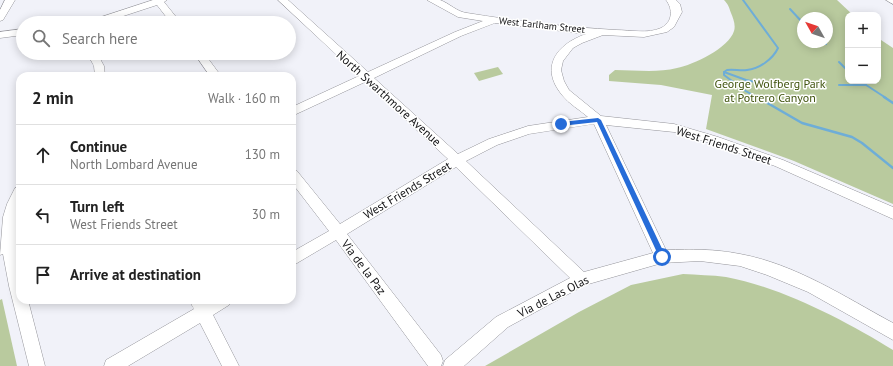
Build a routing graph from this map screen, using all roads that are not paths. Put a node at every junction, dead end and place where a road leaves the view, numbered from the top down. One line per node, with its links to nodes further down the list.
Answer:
1 (10, 0): 9 (street)
2 (160, 0): 7 (street); 8 (street)
3 (284, 0): 21 (street, North Swarthmore Avenue)
4 (432, 0): 6 (street)
5 (671, 0): 12 (street)
6 (461, 15): 10 (street); 14 (street)
7 (113, 16)
8 (171, 16)
9 (0, 18)
10 (494, 20): 11 (street, West Earlham Street); 14 (street, West Earlham Street)
11 (544, 25): 12 (street, West Earlham Street); 16 (street)
12 (604, 32): 16 (street)
13 (16, 33): 15 (street)
14 (458, 34): 21 (street, West Earlham Street)
15 (0, 35)
16 (566, 45): 23 (street)
17 (96, 60): 19 (street)
18 (204, 60): 20 (street)
19 (100, 72)
20 (213, 72)
21 (367, 78): 22 (street, West Earlham Street); 24 (street, North Swarthmore Avenue)
22 (296, 110)
23 (598, 120): 24 (street, West Friends Street); 27 (street, West Friends Street); 31 (street)
24 (457, 160): 28 (street, West Friends Street); 33 (street, North Swarthmore Avenue)
25 (296, 179): 28 (street, Via de la Paz)
26 (16, 196): 30 (street)
27 (893, 213)
28 (338, 232): 32 (street, West Friends Street); 38 (street, Via de la Paz)
29 (16, 242): 30 (street)
30 (3, 248): 34 (street)
31 (662, 257): 33 (street, Via de Las Olas); 37 (street, Via de Las Olas)
32 (296, 258)
33 (582, 279): 42 (street, Via de Las Olas)
34 (16, 288)
35 (21, 304): 39 (street)
36 (200, 306): 40 (street); 41 (street)
37 (893, 332)
38 (435, 361)
39 (38, 366)
40 (112, 366)
41 (231, 366)
42 (451, 366)

